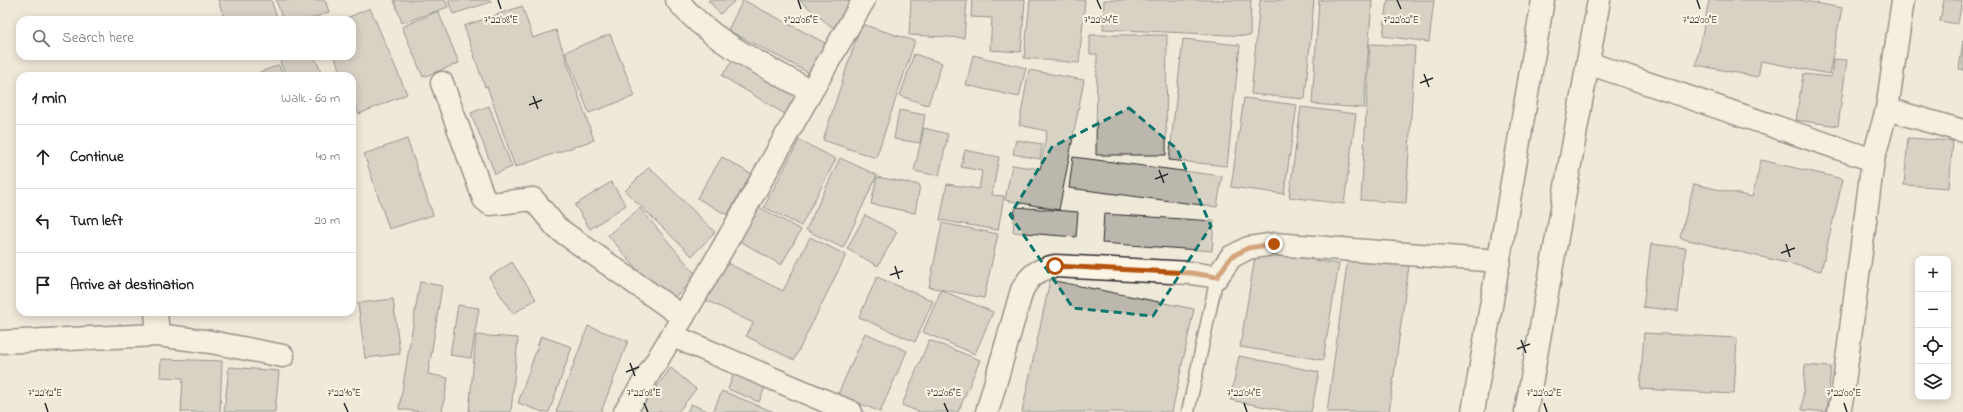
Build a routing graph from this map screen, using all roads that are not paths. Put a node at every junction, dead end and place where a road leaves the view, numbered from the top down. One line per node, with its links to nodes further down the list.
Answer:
1 (677, 0): 8 (street)
2 (864, 0): 8 (street)
3 (1543, 0): 12 (street)
4 (1600, 0): 6 (street)
5 (1903, 0): 9 (street)
6 (1588, 64): 11 (street); 24 (street)
7 (442, 83): 15 (street)
8 (810, 91): 15 (street)
9 (1887, 109): 10 (street); 11 (street)
10 (1963, 131)
11 (1873, 160): 25 (street)
12 (1499, 261): 13 (street); 23 (street)
13 (1217, 277): 21 (street); 22 (lane)
14 (156, 316): 16 (street)
15 (678, 326): 19 (street); 20 (street)
16 (158, 335): 17 (street); 18 (street)
17 (0, 342)
18 (283, 356)
19 (625, 412)
20 (851, 412)
21 (987, 412)
22 (1188, 412)
23 (1473, 412)
24 (1526, 412)
25 (1839, 412)

